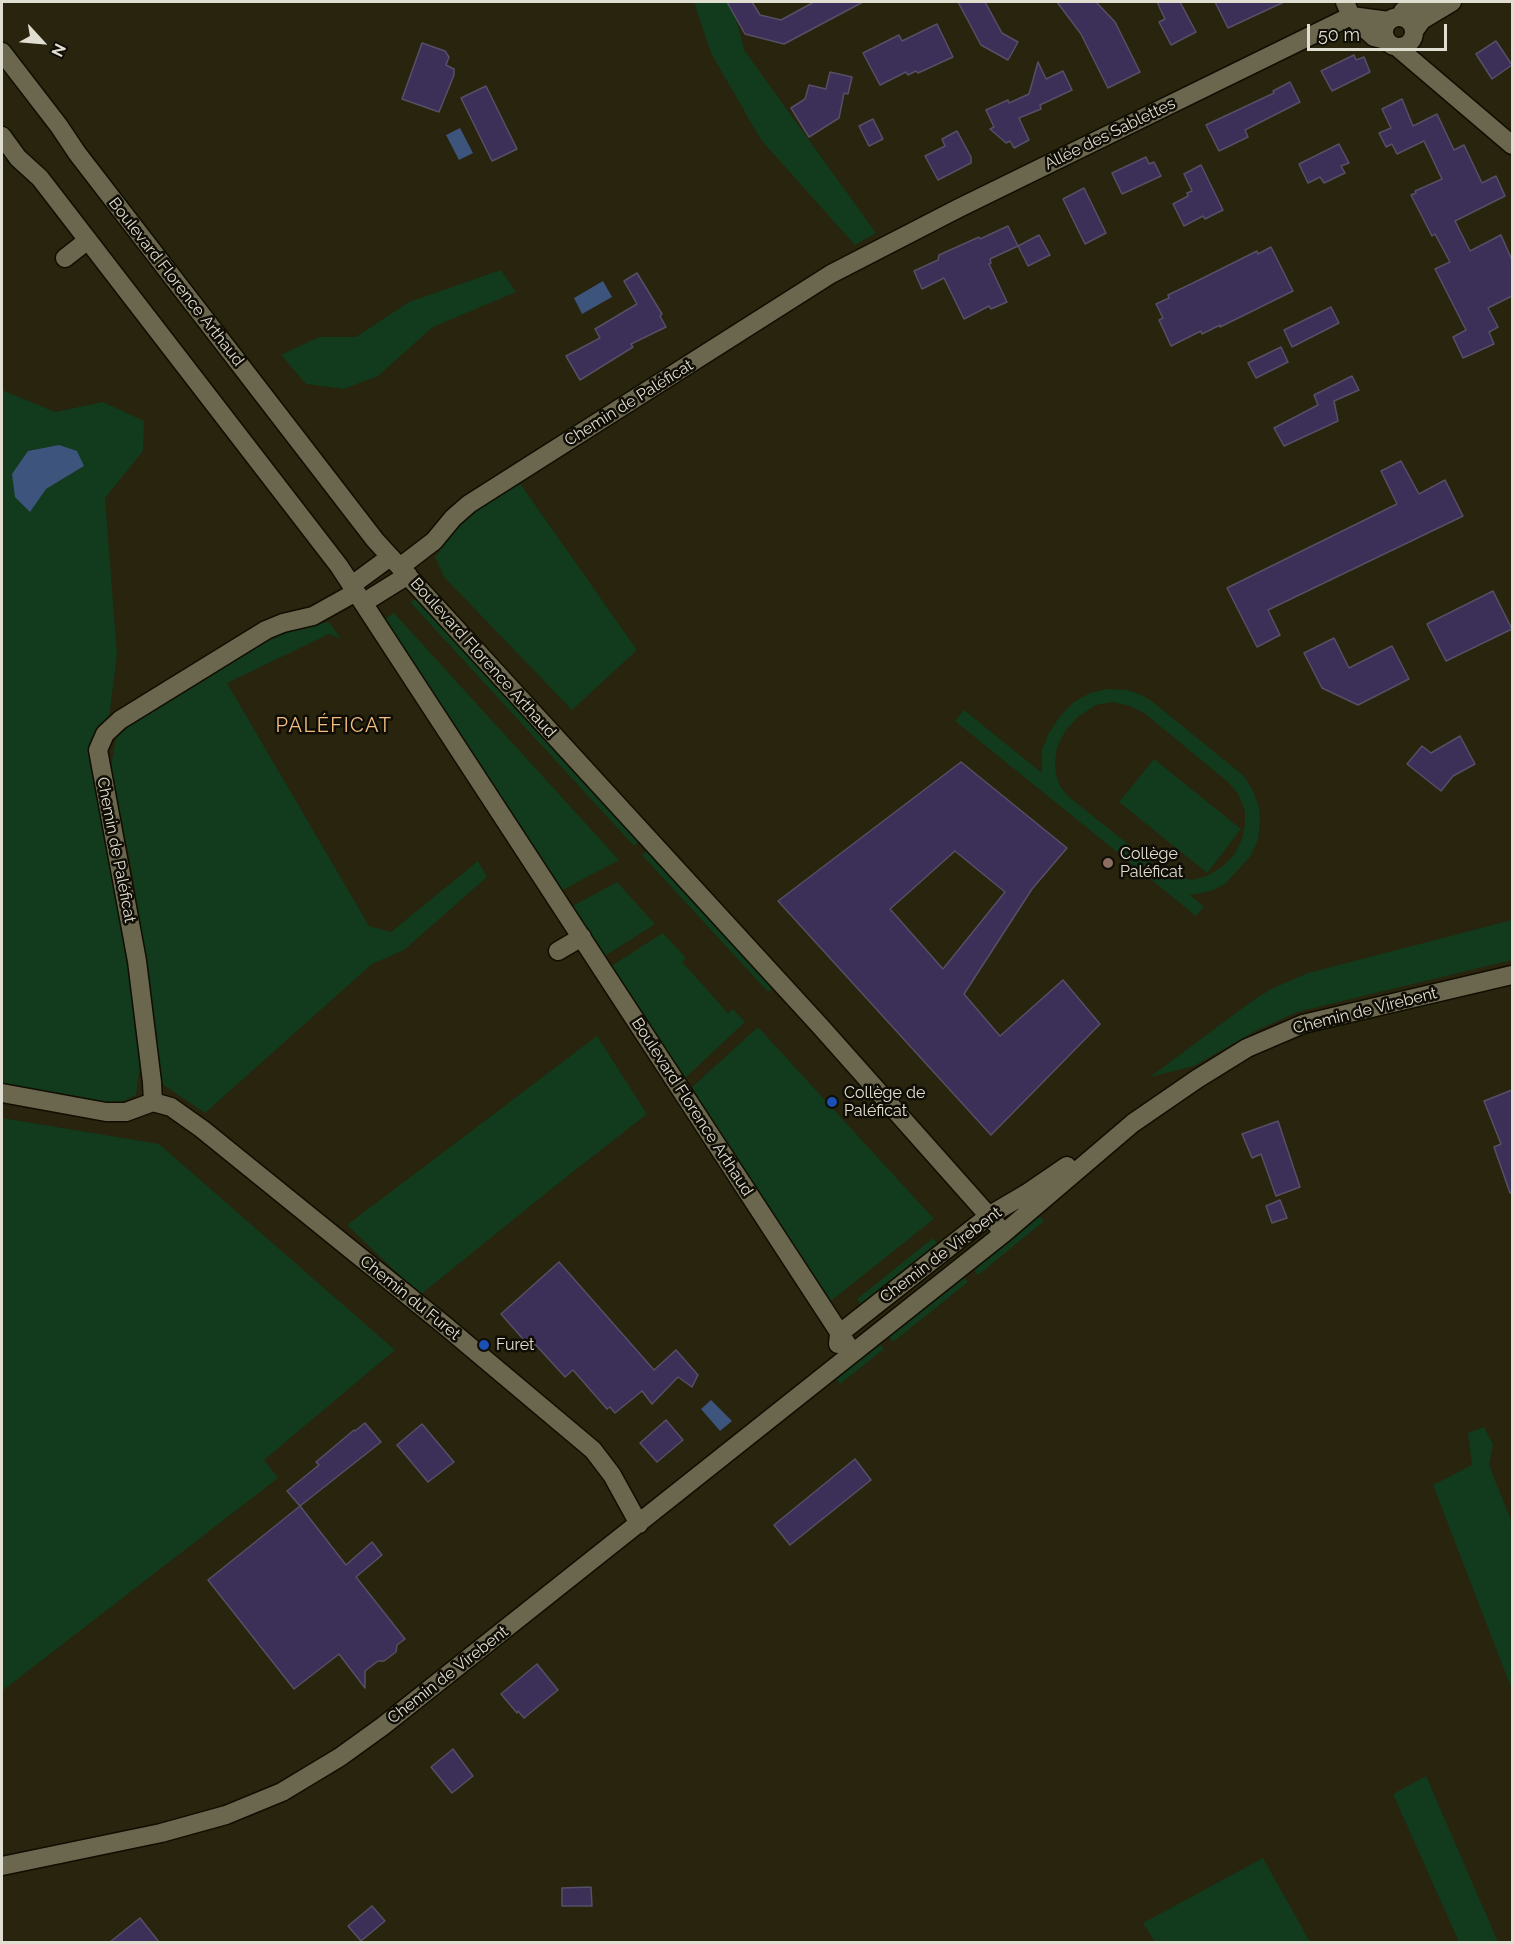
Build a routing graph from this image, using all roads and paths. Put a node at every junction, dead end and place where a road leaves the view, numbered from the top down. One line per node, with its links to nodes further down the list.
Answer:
1 (1427, 2): 4 (street)
2 (1452, 2): 4 (street)
3 (1348, 9): 4 (street); 5 (street); 11 (street, Allée des Sablettes)
4 (1404, 27): 5 (street); 5 (street); 7 (street)
5 (1392, 43): 7 (street)
6 (2, 52): 13 (street, Boulevard Florence Arthaud)
7 (1425, 70): 9 (street)
8 (2, 136): 10 (street, Boulevard Florence Arthaud)
9 (1512, 145)
10 (88, 240): 12 (street); 14 (street, Boulevard Florence Arthaud)
11 (870, 254): 13 (street, Chemin de Paléficat)
12 (65, 258)
13 (399, 566): 14 (street); 14 (street); 21 (street, Boulevard Florence Arthaud)
14 (357, 593): 15 (street, Boulevard Florence Arthaud); 19 (street, Chemin de Paléficat)
15 (582, 937): 16 (street); 23 (street, Boulevard Florence Arthaud)
16 (558, 951)
17 (1512, 975): 20 (street, Chemin de Virebent)
18 (2, 1093): 19 (street)
19 (153, 1102): 26 (street, Chemin du Furet)
20 (1133, 1123): 21 (street, Chemin de Virebent); 22 (street, Chemin de Virebent)
21 (990, 1215): 22 (street, Boulevard Florence Arthaud); 23 (street, Chemin de Virebent)
22 (1004, 1233): 24 (street, Chemin de Virebent)
23 (839, 1334): 24 (street, Boulevard Florence Arthaud); 25 (street)
24 (852, 1352): 25 (street, Chemin de Virebent)
25 (835, 1366): 26 (street, Chemin de Virebent)
26 (639, 1524): 27 (street, Chemin de Virebent)
27 (2, 1866)

